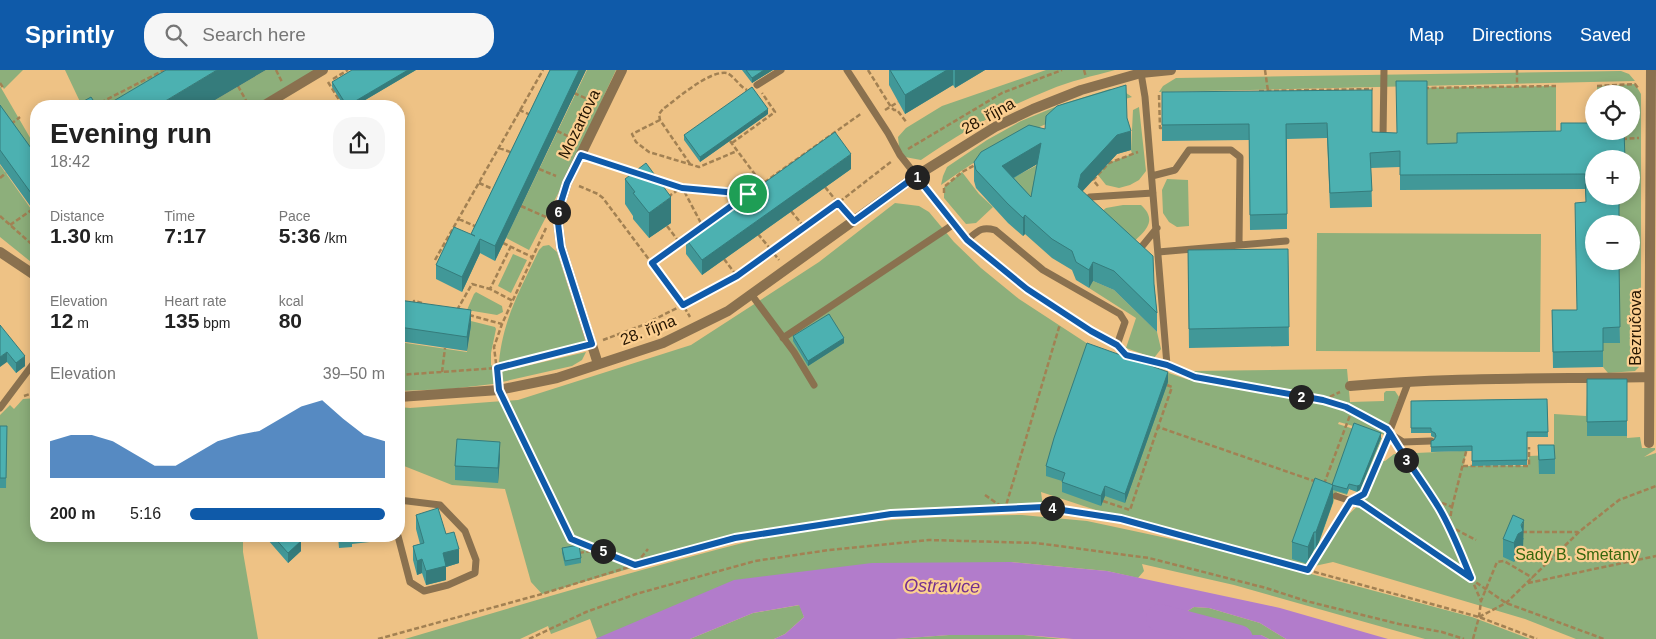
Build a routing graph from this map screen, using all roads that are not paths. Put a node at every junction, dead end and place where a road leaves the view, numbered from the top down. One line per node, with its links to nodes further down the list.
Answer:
1 (323, 70): 10 (street)
2 (622, 70): 27 (street, Mozartova)
3 (781, 70): 9 (lane)
4 (847, 70): 12 (lane)
5 (1171, 70): 8 (street, 28. října)
6 (1384, 70): 11 (lane)
7 (1651, 70): 30 (street, Bezručova)
8 (1141, 73): 12 (street, 28. října); 13 (lane)
9 (757, 85)
10 (273, 100)
11 (1382, 137)
12 (916, 176): 16 (lane); 25 (street, 28. října)
13 (1152, 176): 14 (lane); 20 (lane)
14 (1153, 193): 15 (lane); 17 (lane)
15 (1090, 197)
16 (954, 224): 18 (lane); 26 (lane)
17 (1157, 228): 21 (lane); 23 (lane)
18 (967, 240): 18 (lane)
19 (1286, 241): 20 (lane)
20 (1239, 244): 23 (lane)
21 (1140, 250)
22 (0, 252): 24 (street)
23 (1158, 252): 28 (lane)
24 (30, 272)
25 (750, 294): 26 (lane); 27 (street, 28. října)
26 (783, 338): 32 (lane)
27 (598, 364): 34 (street, 28. října)
28 (1167, 365)
29 (30, 368): 35 (lane)
30 (1653, 377): 31 (street, Bezručova); 38 (street, Bezručova)
31 (1408, 383): 33 (street, Bezručova); 36 (lane)
32 (814, 385)
33 (1350, 386)
34 (405, 397)
35 (0, 408)
36 (1390, 433): 37 (lane); 39 (lane)
37 (1431, 440)
38 (1649, 442)
39 (1336, 496)
40 (405, 501): 41 (lane)
41 (400, 542)

